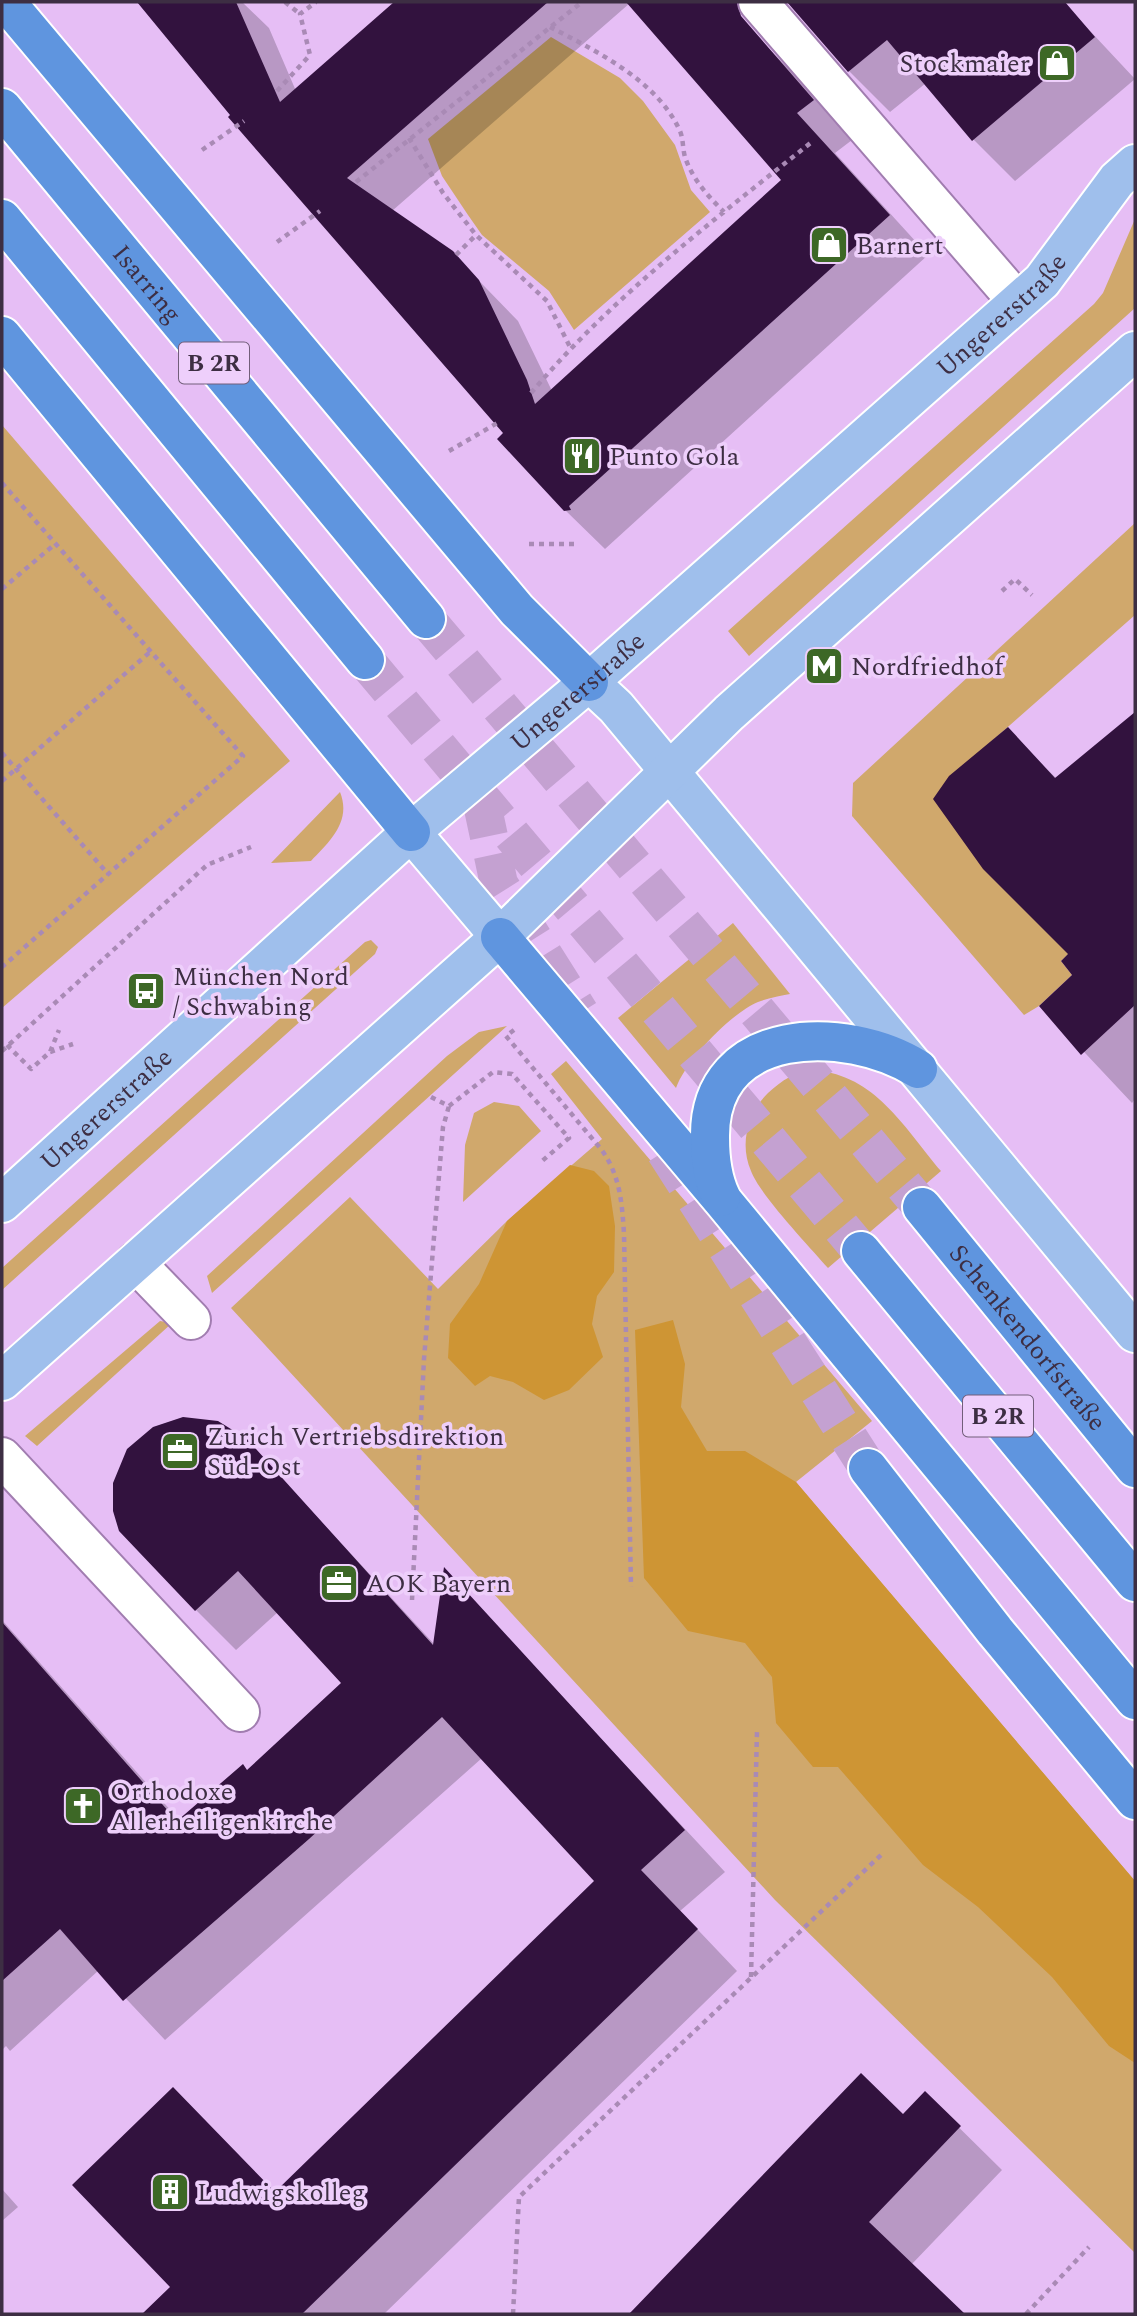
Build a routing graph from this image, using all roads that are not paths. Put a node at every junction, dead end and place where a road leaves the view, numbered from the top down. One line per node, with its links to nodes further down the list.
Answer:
1 (6, 2): 11 (highway)
2 (758, 2): 6 (lane)
3 (2, 108): 9 (highway, Isarring / B 2R)
4 (1135, 164): 6 (main road, Ungererstraße)
5 (2, 219): 10 (highway, B 2R)
6 (1018, 302): 11 (main road, Ungererstraße)
7 (2, 337): 13 (highway)
8 (1135, 351): 12 (main road)
9 (426, 619)
10 (366, 660)
11 (589, 682): 12 (main road); 13 (main road, Ungererstraße)
12 (670, 772): 14 (main road); 15 (main road)
13 (411, 832): 14 (main road); 17 (main road, Ungererstraße)
14 (499, 937): 16 (highway); 20 (main road)
15 (918, 1069): 16 (highway); 22 (main road)
16 (723, 1200): 28 (highway)
17 (2, 1203)
18 (922, 1207): 26 (highway, Schenkendorfstraße / B 2R)
19 (861, 1251): 27 (highway, B 2R)
20 (135, 1262): 21 (lane); 23 (main road)
21 (191, 1320)
22 (1135, 1333)
23 (2, 1381)
24 (2, 1457): 29 (lane)
25 (868, 1468): 30 (highway)
26 (1135, 1468)
27 (1135, 1582)
28 (1135, 1700)
29 (240, 1712)
30 (1135, 1800)

